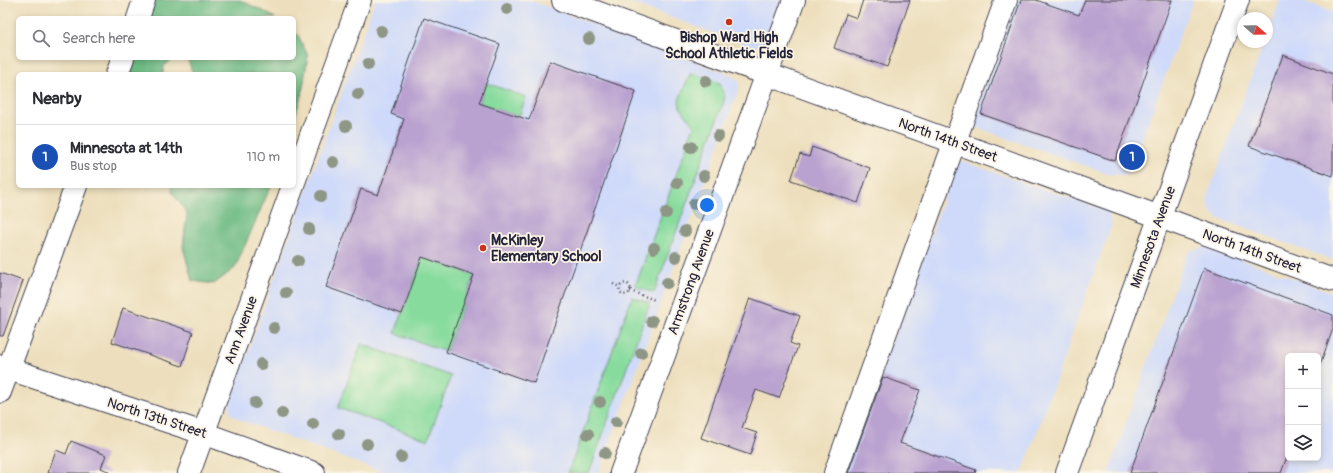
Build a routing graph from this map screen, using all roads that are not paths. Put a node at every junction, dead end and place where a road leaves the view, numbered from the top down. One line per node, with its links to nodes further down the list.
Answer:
1 (144, 0): 7 (street)
2 (360, 0): 12 (street)
3 (563, 0): 10 (street, North 14th Street)
4 (794, 0): 10 (street, Armstrong Avenue)
5 (1006, 0): 11 (street)
6 (1238, 0): 15 (street, Minnesota Avenue)
7 (139, 16)
8 (122, 60): 9 (street)
9 (118, 72)
10 (767, 74): 11 (street, North 14th Street); 22 (street, Armstrong Avenue)
11 (955, 143): 15 (street, North 14th Street); 23 (street)
12 (296, 176)
13 (75, 188): 17 (street)
14 (292, 188): 19 (street, Ann Avenue)
15 (1160, 217): 16 (street, North 14th Street); 24 (street, Minnesota Avenue)
16 (1333, 280)
17 (4, 368): 18 (street); 19 (street, North 13th Street)
18 (0, 392)
19 (203, 433): 20 (street, Ann Avenue); 21 (street, North 13th Street)
20 (189, 473)
21 (314, 473)
22 (621, 473)
23 (835, 473)
24 (1067, 473)

